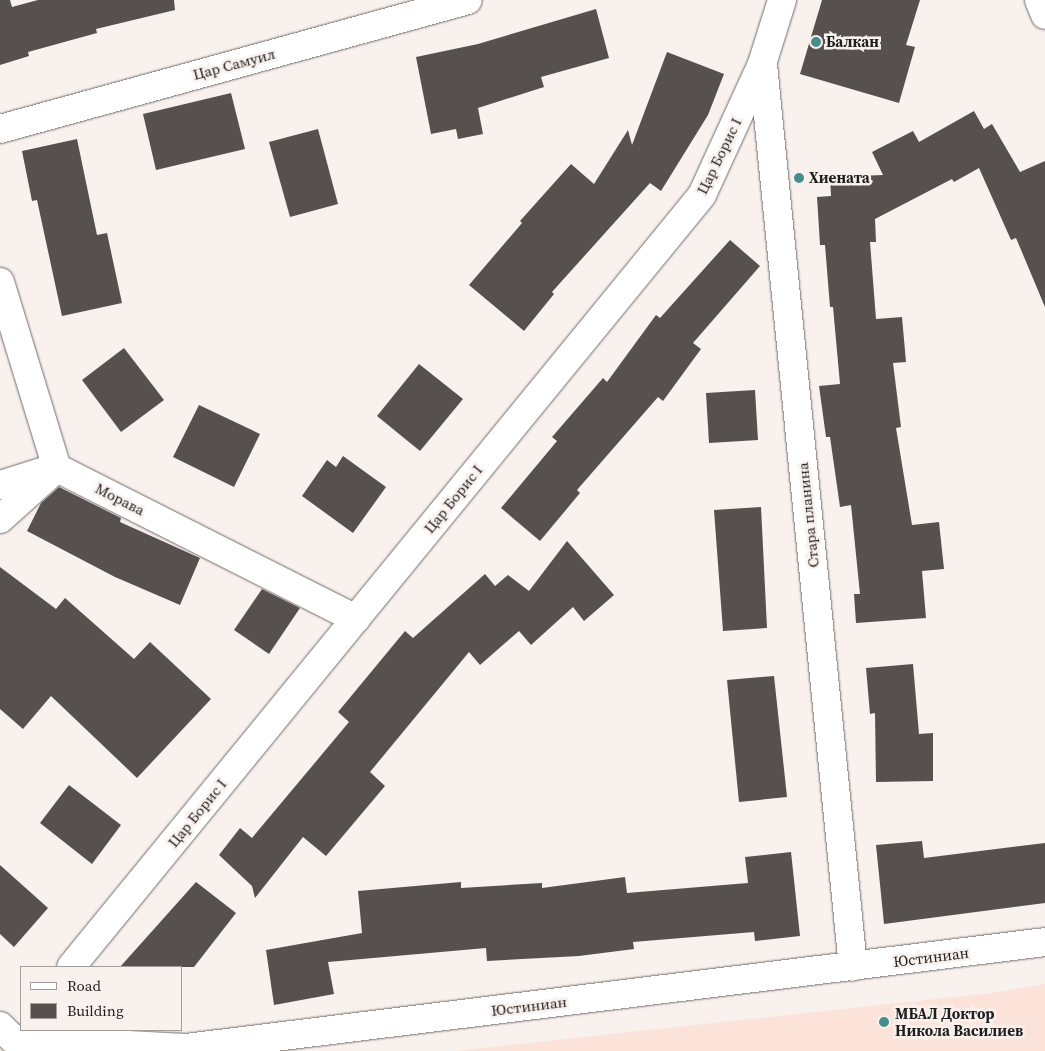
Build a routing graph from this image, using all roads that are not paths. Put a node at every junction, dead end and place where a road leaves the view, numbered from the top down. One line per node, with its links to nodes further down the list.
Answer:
1 (468, 0): 6 (street, Цар Самуил)
2 (782, 0): 5 (street, Цар Борис I)
3 (1039, 0): 4 (street)
4 (1045, 15)
5 (762, 64): 11 (street, Цар Борис I); 14 (street, Стара планина)
6 (0, 129)
7 (0, 282): 8 (street)
8 (57, 468): 9 (street); 10 (street); 11 (street, Морава)
9 (0, 485)
10 (0, 519)
11 (356, 619): 13 (street, Цар Борис I)
12 (1045, 942): 14 (street, Юстиниан)
13 (72, 966)
14 (853, 967): 15 (street, Юстиниан)
15 (9, 1036)

